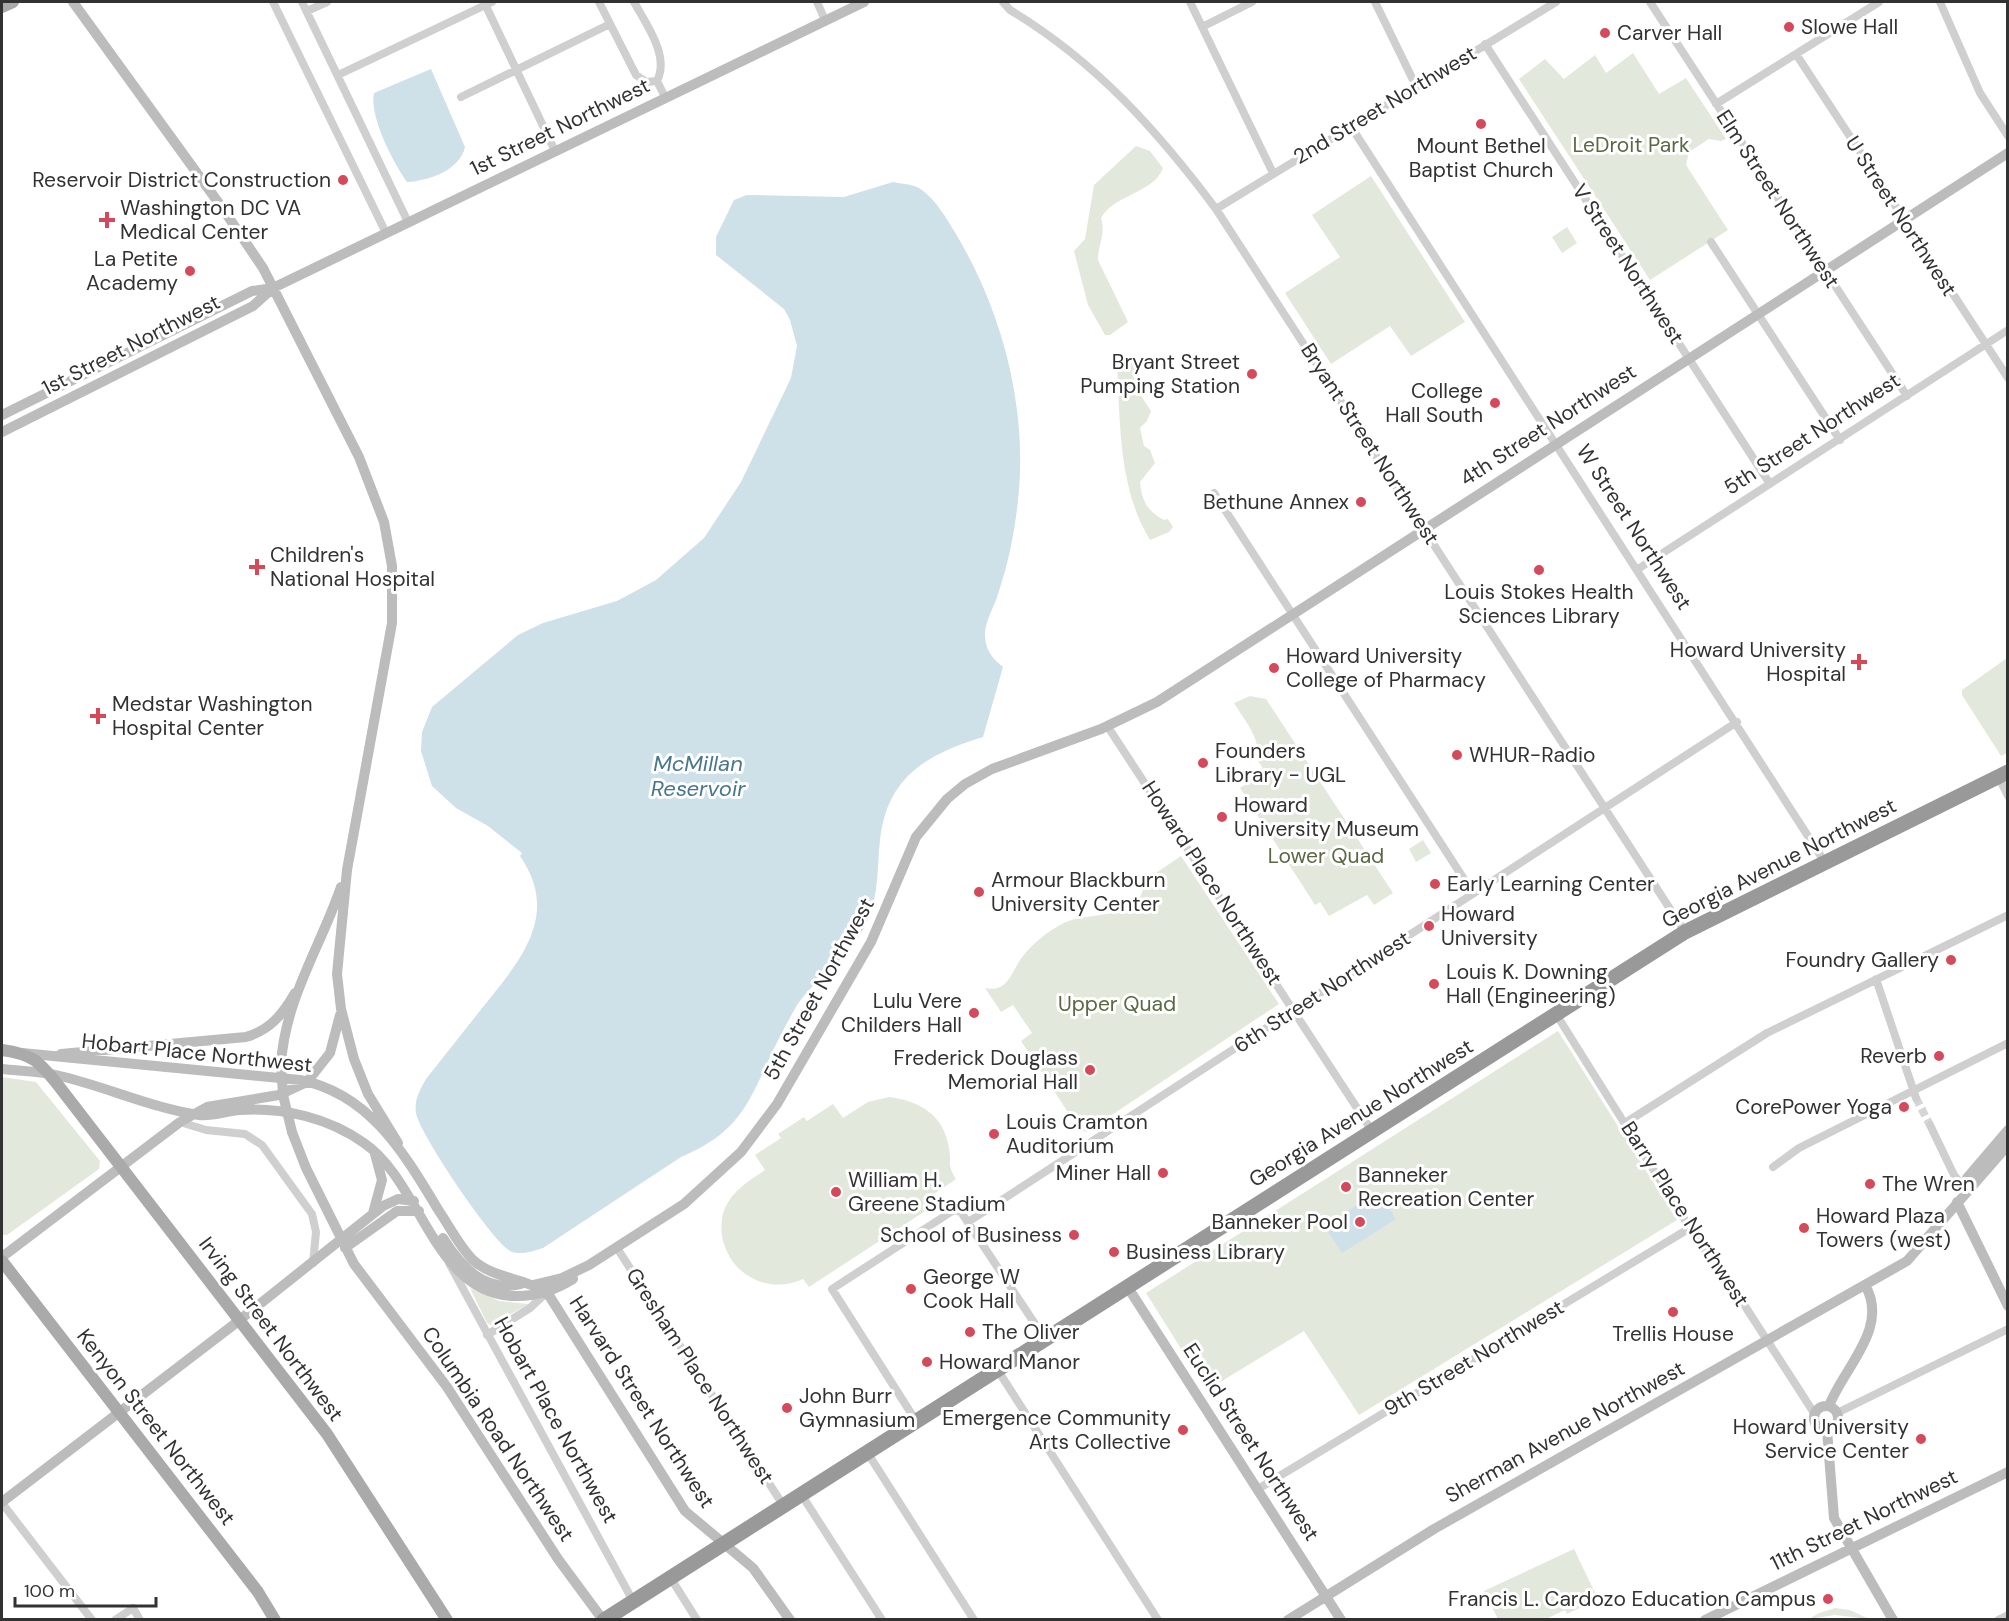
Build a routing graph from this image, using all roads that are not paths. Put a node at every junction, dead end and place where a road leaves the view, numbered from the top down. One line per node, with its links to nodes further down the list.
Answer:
1 (13, 2): 19 (main road)
2 (73, 2): 44 (main road)
3 (273, 2): 41 (street)
4 (302, 2): 20 (street)
5 (327, 2): 20 (street)
6 (487, 2): 26 (street); 27 (street)
7 (599, 2): 22 (street)
8 (634, 2): 28 (street)
9 (817, 2): 21 (street)
10 (864, 2): 21 (main road, 1st Street Northwest)
11 (1003, 2): 38 (street, Bryant Street Northwest)
12 (1190, 2): 23 (street)
13 (1252, 2): 23 (street)
14 (1375, 2): 29 (street)
15 (1556, 2): 24 (street, 2nd Street Northwest)
16 (1650, 2): 32 (street, Elm Street Northwest)
17 (1879, 2): 25 (street)
18 (1940, 2): 34 (street)
19 (2, 7)
20 (307, 11): 27 (street)
21 (825, 20): 31 (main road, 1st Street Northwest)
22 (610, 24): 26 (street); 28 (street)
23 (1202, 27): 37 (street)
24 (1485, 44): 29 (street, 2nd Street Northwest); 48 (street, V Street Northwest)
25 (1796, 54): 32 (street); 39 (street, U Street Northwest)
26 (517, 70): 30 (street); 35 (street)
27 (338, 75): 40 (street)
28 (657, 81): 31 (street)
29 (1416, 86): 33 (street, 2nd Street Northwest)
30 (461, 97)
31 (665, 97): 35 (main road, 1st Street Northwest)
32 (1716, 104): 43 (street, Elm Street Northwest)
33 (1350, 125): 37 (street, 2nd Street Northwest); 54 (street, W Street Northwest)
34 (2007, 136)
35 (555, 151): 40 (main road, 1st Street Northwest)
36 (2007, 153): 39 (main road, 4th Street Northwest)
37 (1273, 173): 38 (street, 2nd Street Northwest)
38 (1216, 209): 57 (street, Bryant Street Northwest)
39 (1904, 220): 43 (main road, 4th Street Northwest); 47 (street, U Street Northwest)
40 (408, 222): 41 (main road, 1st Street Northwest)
41 (386, 233): 44 (main road, 1st Street Northwest)
42 (1711, 242): 45 (street)
43 (1824, 270): 45 (main road, 4th Street Northwest); 50 (street, Elm Street Northwest)
44 (273, 288): 51 (main road, 1st Street Northwest); 52 (main road, 1st Street Northwest); 66 (main road)
45 (1757, 313): 48 (main road, 4th Street Northwest); 53 (street)
46 (2007, 330): 47 (street, 5th Street Northwest)
47 (1985, 345): 49 (street, U Street Northwest); 50 (street, 5th Street Northwest)
48 (1688, 357): 54 (main road, 4th Street Northwest); 55 (street, V Street Northwest)
49 (2007, 378)
50 (1906, 396): 53 (street, 5th Street Northwest)
51 (2, 415)
52 (2, 432)
53 (1840, 440): 55 (street, 5th Street Northwest)
54 (1557, 443): 57 (main road, 4th Street Northwest); 58 (street, W Street Northwest)
55 (1770, 484): 58 (street, 5th Street Northwest)
56 (1214, 493): 59 (street)
57 (1425, 528): 59 (main road, 4th Street Northwest); 64 (street, Bryant Street Northwest)
58 (1638, 570): 60 (street, W Street Northwest)
59 (1292, 614): 61 (main road, 4th Street Northwest); 67 (street)
60 (1737, 722): 64 (street, 6th Street Northwest); 65 (street, W Street Northwest)
61 (1108, 727): 73 (street, Howard Place Northwest); 103 (main road, 5th Street Northwest)
62 (2003, 774): 63 (street); 65 (highway, Georgia Avenue Northwest)
63 (2007, 796)
64 (1606, 808): 67 (street, 6th Street Northwest); 69 (street, Bryant Street Northwest)
65 (1824, 861): 69 (highway, Georgia Avenue Northwest)
66 (347, 870): 71 (main road); 72 (main road)
67 (1473, 894): 73 (street, 6th Street Northwest)
68 (2007, 915): 70 (street)
69 (1685, 932): 74 (highway, Georgia Avenue Northwest)
70 (1876, 979): 82 (street); 86 (street)
71 (295, 993): 78 (main road); 102 (main road, Columbia Road Northwest, bridge)
72 (341, 1009): 81 (main road); 90 (main road)
73 (1295, 1010): 89 (street, Howard Place Northwest); 100 (street, 6th Street Northwest)
74 (1556, 1014): 86 (street, Barry Place Northwest); 89 (highway, Georgia Avenue Northwest)
75 (2007, 1043): 82 (street)
76 (2, 1050): 77 (main road, Irving Street Northwest)
77 (20, 1052): 78 (main road, Hobart Place Northwest); 80 (main road, Irving Street Northwest)
78 (55, 1056): 81 (main road, Hobart Place Northwest)
79 (2, 1069): 80 (main road)
80 (49, 1073): 84 (main road, Hobart Place Northwest); 93 (main road, Irving Street Northwest)
81 (307, 1082): 84 (main road); 90 (main road, Hobart Place Northwest)
82 (1912, 1090): 83 (street); 94 (street)
83 (1916, 1098)
84 (194, 1114): 85 (main road); 92 (main road, Hobart Place Northwest)
85 (180, 1122): 93 (main road); 106 (street)
86 (1625, 1123): 101 (street, Barry Place Northwest)
87 (1930, 1125): 95 (street)
88 (2007, 1130): 95 (main road)
89 (1372, 1131): 110 (highway, Georgia Avenue Northwest)
90 (398, 1143): 108 (main road, Hobart Place Northwest)
91 (2007, 1145): 95 (main road)
92 (372, 1148): 96 (main road, Hobart Place Northwest); 99 (main road)
93 (121, 1167): 105 (main road); 113 (main road, Irving Street Northwest)
94 (1773, 1167)
95 (1966, 1190): 97 (main road, Sherman Avenue Northwest)
96 (411, 1200): 98 (main road, Hobart Place Northwest); 99 (main road); 108 (main road, 5th Street Northwest)
97 (1957, 1202): 109 (main road, Sherman Avenue Northwest); 112 (main road)
98 (418, 1211): 102 (main road); 104 (main road, Hobart Place Northwest)
99 (372, 1215): 102 (main road)
100 (968, 1222): 116 (street); 122 (street)
101 (1690, 1228): 117 (street, Barry Place Northwest); 126 (street, 9th Street Northwest)
102 (343, 1244): 106 (main road); 141 (main road, Columbia Road Northwest)
103 (617, 1248): 107 (main road, 5th Street Northwest); 129 (street, Gresham Place Northwest)
104 (446, 1256): 111 (main road, Hobart Place Northwest); 115 (street, Hobart Place Northwest)
105 (2, 1259): 120 (main road, Kenyon Street Northwest)
106 (313, 1263): 113 (main road)
107 (589, 1265): 108 (main road, 5th Street Northwest); 111 (main road, 5th Street Northwest)
108 (529, 1284): 111 (main road, Harvard Street Northwest)
109 (1865, 1285): 117 (main road, Sherman Avenue Northwest); 119 (main road)
110 (1127, 1286): 116 (highway, Georgia Avenue Northwest); 126 (main road, Euclid Street Northwest)
111 (546, 1293): 115 (street, 5th Street Northwest); 130 (main road, Harvard Street Northwest)
112 (2007, 1306)
113 (239, 1321): 120 (main road); 140 (main road, Irving Street Northwest)
114 (2007, 1329): 119 (street)
115 (487, 1335): 134 (street, Hobart Place Northwest)
116 (1045, 1339): 118 (highway, Georgia Avenue Northwest)
117 (1767, 1341): 121 (street, Barry Place Northwest); 133 (main road, Sherman Avenue Northwest)
118 (998, 1369): 122 (highway, Georgia Avenue Northwest); 146 (street)
119 (1833, 1409): 121 (main road); 123 (main road)
120 (119, 1411): 128 (main road); 139 (main road, Kenyon Street Northwest)
121 (1814, 1413): 123 (main road)
122 (916, 1421): 124 (highway, Georgia Avenue Northwest)
123 (1827, 1430): 131 (main road)
124 (867, 1452): 127 (highway, Georgia Avenue Northwest); 145 (street)
125 (2007, 1472): 131 (main road, 11th Street Northwest)
126 (1258, 1490): 133 (main road, Euclid Street Northwest)
127 (801, 1494): 129 (highway, Georgia Avenue Northwest); 144 (street, Gresham Place Northwest)
128 (2, 1502): 136 (street)
129 (783, 1505): 130 (highway, Georgia Avenue Northwest)
130 (723, 1544): 132 (highway, Georgia Avenue Northwest); 143 (main road, Harvard Street Northwest)
131 (1851, 1549): 149 (main road, 11th Street Northwest); 150 (main road)
132 (670, 1577): 134 (highway, Georgia Avenue Northwest); 142 (street)
133 (1326, 1595): 147 (main road, Sherman Avenue Northwest); 148 (main road, Euclid Street Northwest)
134 (633, 1601): 141 (highway, Georgia Avenue Northwest)
135 (2007, 1615): 151 (street)
136 (92, 1620)
137 (115, 1620): 138 (street)
138 (140, 1620)
139 (275, 1620)
140 (447, 1620)
141 (603, 1620)
142 (697, 1620)
143 (790, 1620)
144 (882, 1620)
145 (974, 1620)
146 (1158, 1620)
147 (1288, 1620)
148 (1341, 1620)
149 (1705, 1620)
150 (1893, 1620)
151 (1998, 1620)

